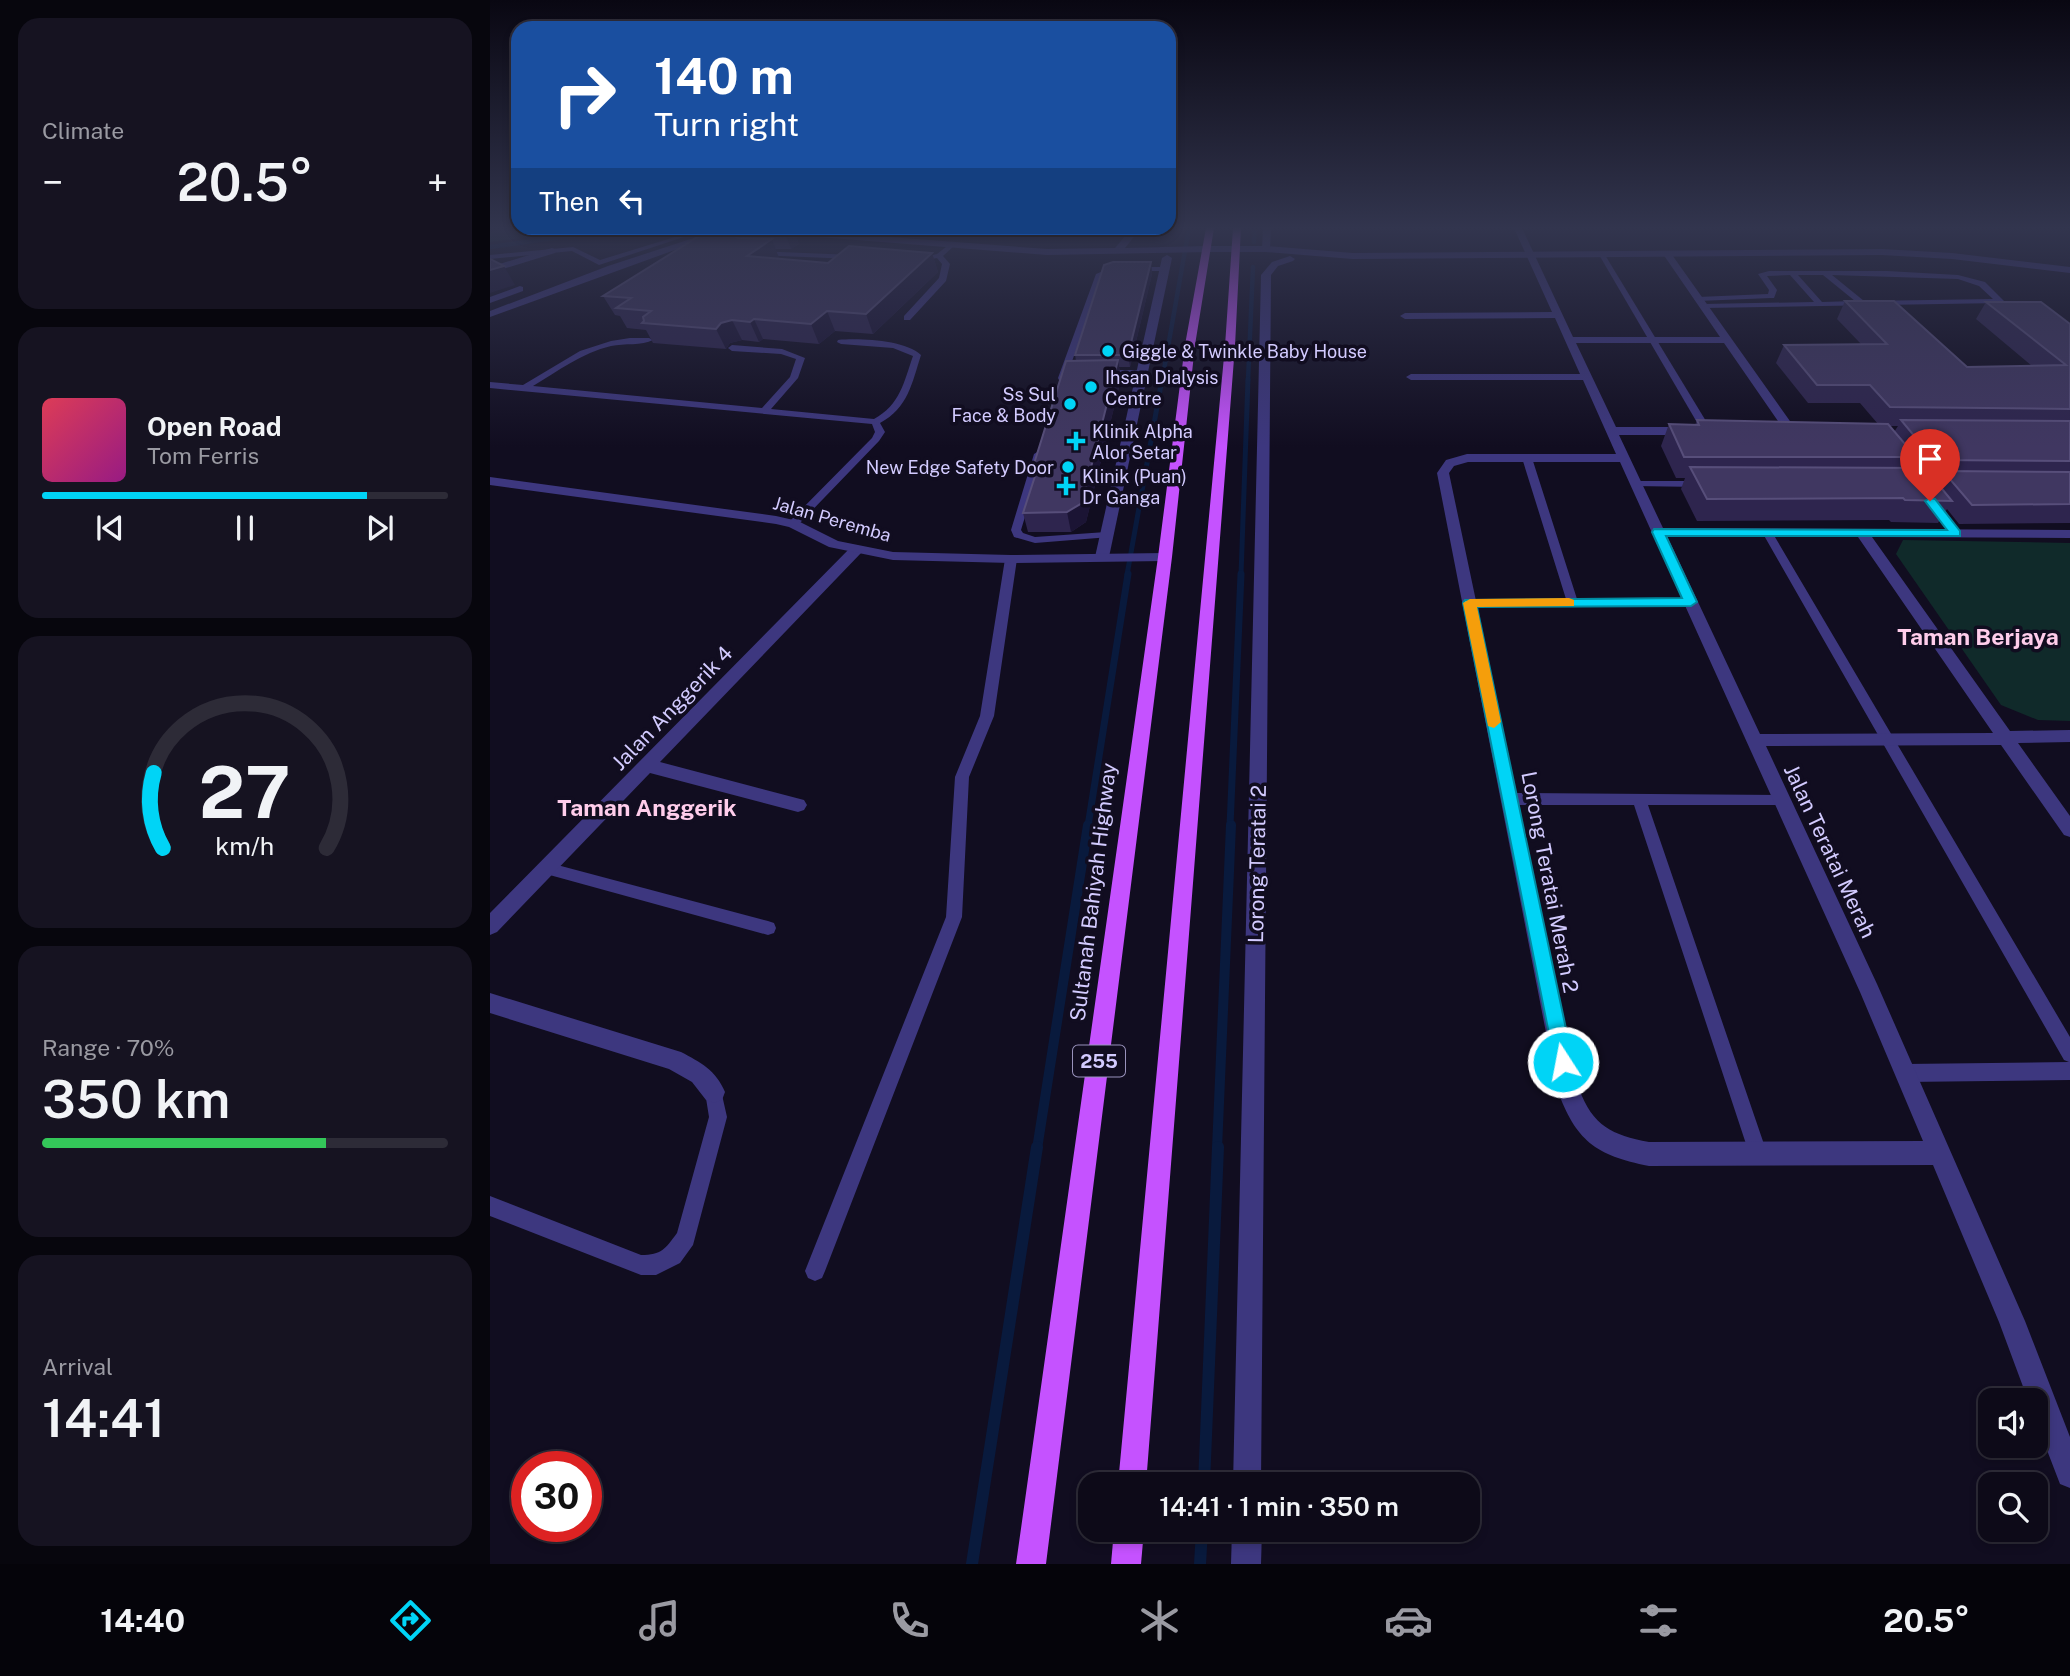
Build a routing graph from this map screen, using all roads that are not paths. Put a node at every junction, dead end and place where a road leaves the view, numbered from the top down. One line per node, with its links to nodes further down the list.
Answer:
1 (524, 301): 17 (street)
2 (923, 301): 20 (lane)
3 (1090, 301): 27 (lane)
4 (1160, 301): 30 (street)
5 (1198, 301): 58 (main road, Sultanah Bahiyah Highway / 255)
6 (1232, 301): 85 (main road)
7 (1267, 301): 86 (street, Lorong Teratai 2)
8 (1553, 301): 18 (street, Jalan Teratai Merah)
9 (1629, 301): 23 (lane)
10 (1713, 301): 14 (lane)
11 (1817, 301): 16 (lane)
12 (1860, 301): 15 (lane)
13 (2000, 301): 15 (lane)
14 (1701, 302): 16 (lane); 24 (street)
15 (1862, 303): 16 (lane)
16 (1820, 304)
17 (490, 314)
18 (1559, 315): 19 (street); 22 (street, Jalan Teratai Merah)
19 (1405, 316)
20 (907, 318)
21 (649, 340): 35 (lane)
22 (1571, 340): 23 (street); 32 (street, Jalan Teratai Merah)
23 (1653, 340): 24 (street); 39 (lane)
24 (1727, 340): 42 (street)
25 (841, 342): 37 (lane)
26 (732, 348): 36 (lane)
27 (1063, 373): 28 (lane); 34 (lane)
28 (1077, 373)
29 (1090, 373): 30 (lane)
30 (1142, 373): 55 (street)
31 (1411, 377): 32 (street)
32 (1588, 377): 38 (street, Jalan Teratai Merah)
33 (490, 385): 35 (lane)
34 (1060, 386)
35 (525, 388): 36 (lane)
36 (765, 410): 37 (lane)
37 (875, 422): 50 (lane)
38 (1612, 431): 39 (street); 45 (street, Jalan Teratai Merah)
39 (1707, 431): 40 (street)
40 (1721, 431)
41 (1777, 431): 42 (street)
42 (1791, 431): 43 (street)
43 (1805, 431)
44 (1044, 438): 55 (lane)
45 (1625, 457): 46 (street, Lorong Teratai Merah 2); 48 (street, Jalan Teratai Merah)
46 (1527, 458): 61 (street, Lorong Teratai Merah 2); 62 (lane)
47 (490, 481): 50 (street, Jalan Peremba)
48 (1636, 484): 49 (lane); 51 (street, Jalan Teratai Merah)
49 (1717, 484)
50 (793, 524): 56 (street, Jalan Peremba)
51 (1658, 532): 52 (street); 60 (street, Jalan Teratai Merah)
52 (1767, 532): 53 (street); 66 (lane)
53 (1862, 533): 54 (street); 64 (street)
54 (2070, 534)
55 (1106, 535): 57 (street)
56 (857, 549): 59 (street, Jalan Peremba); 67 (street, Jalan Anggerik 4)
57 (1109, 557): 58 (street, Jalan Peremba); 59 (street, Jalan Peremba)
58 (1154, 557): 90 (main road, Sultanah Bahiyah Highway / 255)
59 (1010, 559): 84 (lane)
60 (1691, 602): 62 (lane); 65 (street, Jalan Teratai Merah)
61 (1470, 603): 62 (lane); 68 (street, Lorong Teratai Merah 2)
62 (1573, 603)
63 (2070, 736): 64 (street)
64 (2006, 738): 66 (street); 72 (street)
65 (1754, 740): 66 (street); 70 (street, Jalan Teratai Merah)
66 (1888, 740): 77 (lane)
67 (648, 766): 71 (street); 73 (street, Jalan Anggerik 4)
68 (1510, 799): 69 (lane); 81 (street, Lorong Teratai Merah 2)
69 (1640, 799): 70 (lane); 81 (lane)
70 (1781, 799): 79 (street, Jalan Teratai Merah)
71 (798, 804)
72 (2070, 830)
73 (546, 868): 74 (street, Jalan Anggerik 4); 75 (lane)
74 (490, 926)
75 (768, 928)
76 (490, 1003): 80 (street)
77 (2070, 1054)
78 (2070, 1071): 79 (lane)
79 (1905, 1073): 82 (street, Jalan Teratai Merah)
80 (714, 1092): 83 (lane)
81 (1758, 1153): 82 (street, Lorong Teratai Merah 2)
82 (1940, 1153): 87 (street, Jalan Teratai Merah)
83 (490, 1206)
84 (815, 1271)
85 (1133, 1472)
86 (1247, 1472)
87 (2070, 1474)
88 (1128, 1542): 91 (main road)
89 (1247, 1542): 92 (street)
90 (1031, 1564)
91 (1126, 1564)
92 (1246, 1564)

